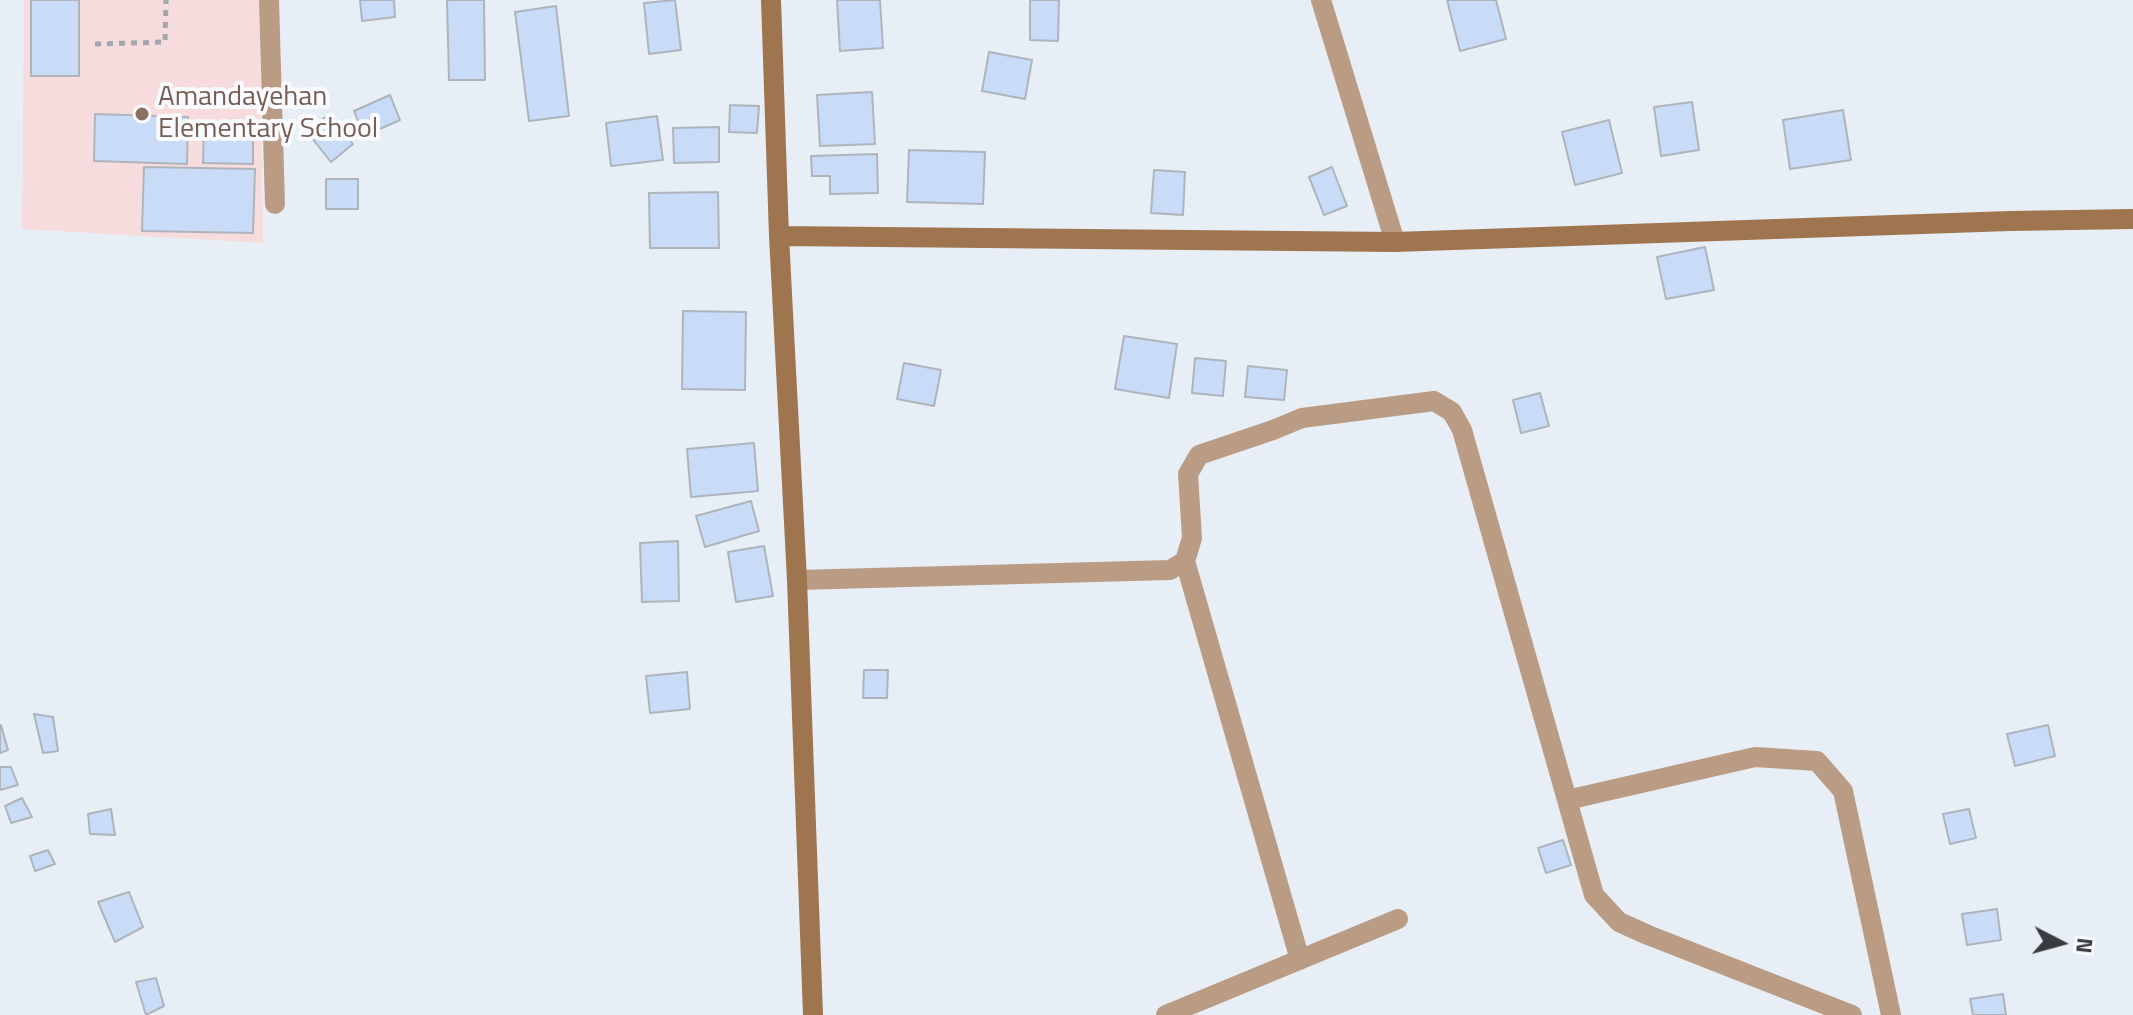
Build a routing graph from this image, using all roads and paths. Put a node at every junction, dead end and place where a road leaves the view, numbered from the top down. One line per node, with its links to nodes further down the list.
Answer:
1 (166, 0): 5 (path)
2 (269, 0): 6 (street)
3 (771, 0): 8 (street)
4 (1321, 0): 9 (street)
5 (95, 44)
6 (275, 204)
7 (2133, 219): 9 (street)
8 (779, 236): 9 (street); 11 (street)
9 (1395, 242)
10 (1185, 561): 11 (street); 12 (street); 14 (street)
11 (797, 580): 15 (street)
12 (1567, 800): 17 (street); 18 (street)
13 (1398, 919): 14 (street)
14 (1300, 960): 16 (street)
15 (813, 1015)
16 (1166, 1015)
17 (1852, 1015)
18 (1891, 1015)

